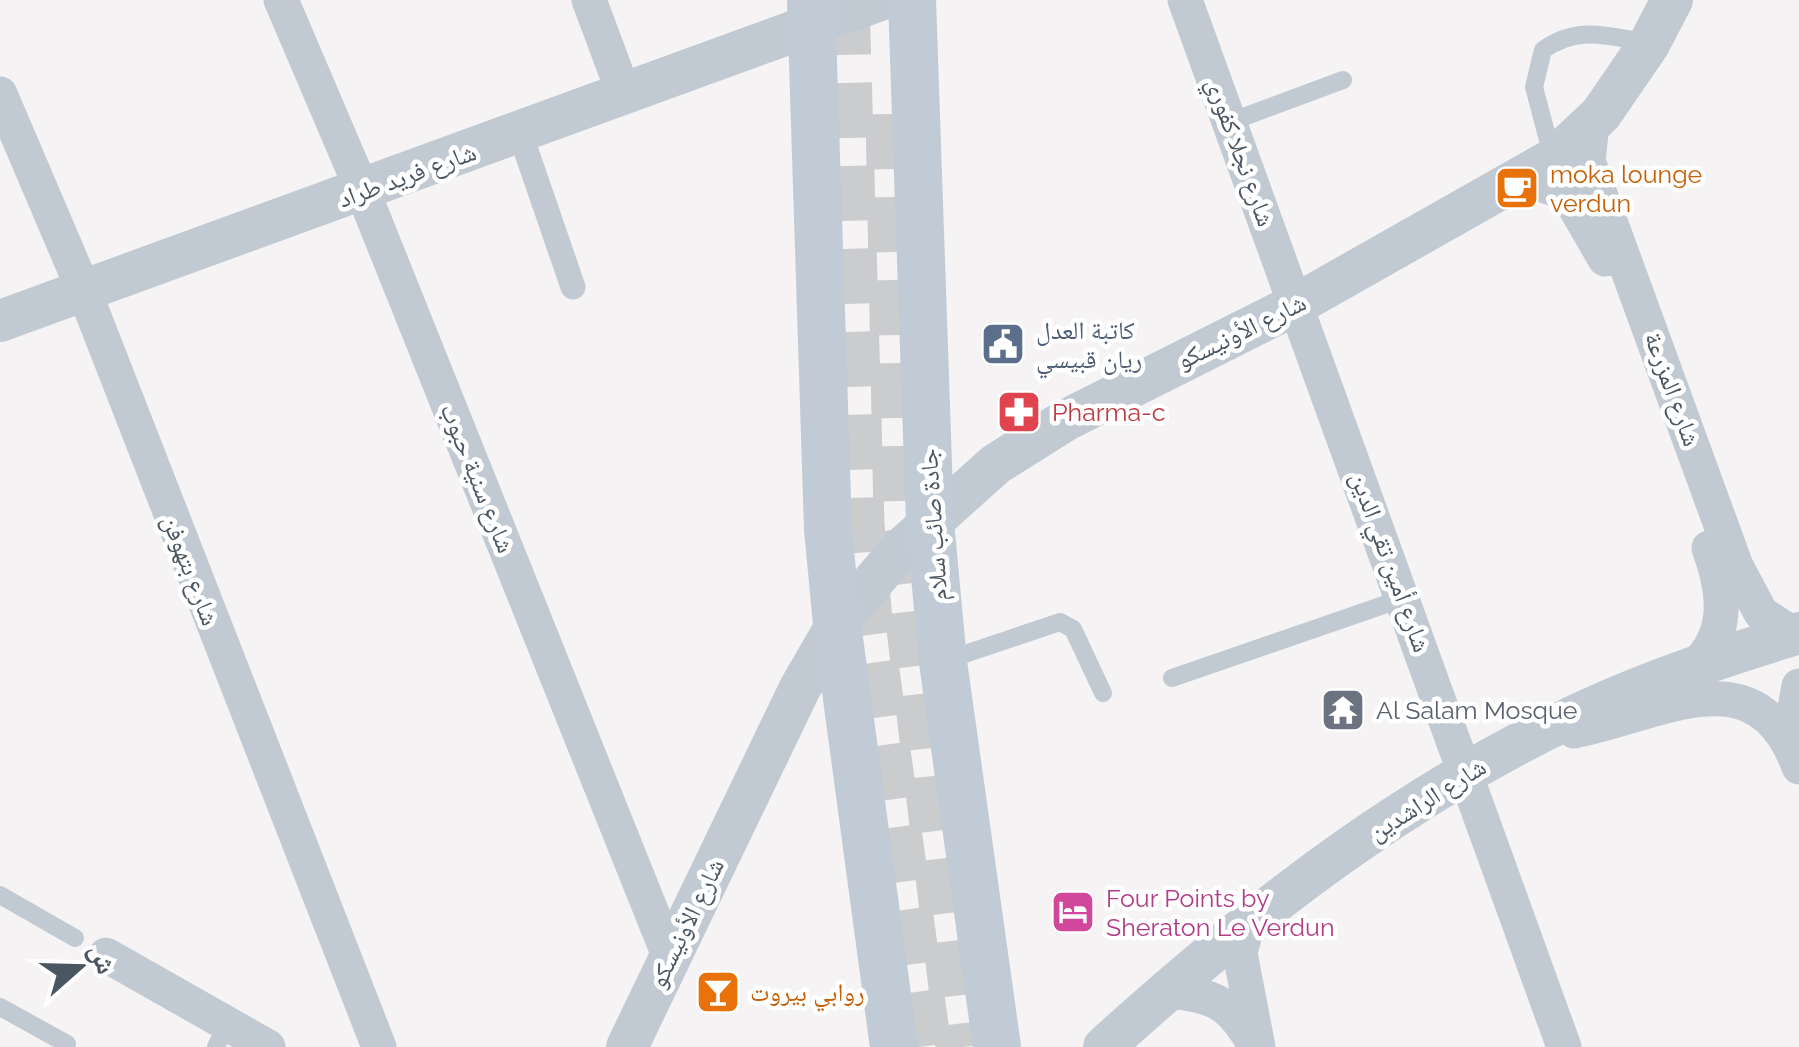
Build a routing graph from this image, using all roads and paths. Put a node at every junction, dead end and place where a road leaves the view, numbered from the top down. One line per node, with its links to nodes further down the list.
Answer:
1 (280, 0): 16 (street, شارع سنية حبوب)
2 (589, 0): 11 (street)
3 (880, 0): 7 (street, شارع فريد طراد)
4 (912, 0): 21 (main road, جادة صائب سلام)
5 (1185, 0): 12 (street, شارع نجلا كفوري)
6 (1672, 0): 8 (street, شارع الأونيسكو)
7 (812, 12): 11 (street, شارع فريد طراد); 23 (main road)
8 (1649, 44): 13 (street, شارع الأونيسكو); 15 (lane)
9 (1343, 80): 12 (lane)
10 (0, 94): 18 (street, شارع بتهوفن)
11 (624, 94): 14 (street, شارع فريد طراد)
12 (1230, 122): 19 (street, شارع نجلا كفوري)
13 (1592, 124): 15 (street, شارع الأونيسكو); 24 (street, شارع المزرعة)
14 (520, 134): 16 (street, شارع فريد طراد); 17 (street)
15 (1538, 169): 19 (street, شارع الأونيسكو); 26 (street, شارع المزرعة)
16 (363, 192): 18 (street, شارع فريد طراد); 36 (street, شارع سنية حبوب)
17 (574, 287)
18 (84, 291): 20 (street, شارع فريد طراد); 42 (street, شارع بتهوفن)
19 (1298, 304): 21 (street, شارع الأونيسكو); 22 (street, شارع أمين تقي الدين)
20 (0, 321)
21 (930, 522): 23 (street, شارع الأونيسكو); 25 (main road, جادة صائب سلام)
22 (1404, 598): 27 (lane); 32 (street, شارع أمين تقي الدين)
23 (836, 624): 36 (street, شارع الأونيسكو); 44 (main road)
24 (1796, 634): 26 (street, شارع الراشدين)
25 (943, 662): 29 (lane); 45 (main road, جادة صائب سلام)
26 (1695, 666): 30 (street, شارع الراشدين)
27 (1172, 678)
28 (1799, 686): 31 (street)
29 (1103, 693)
30 (1524, 741): 31 (street); 32 (street, شارع الراشدين)
31 (1794, 753)
32 (1466, 773): 34 (street, شارع الراشدين); 48 (street, شارع أمين تقي الدين)
33 (0, 895): 35 (lane)
34 (1248, 922): 37 (street, شارع الراشدين); 47 (street)
35 (91, 946): 39 (street)
36 (670, 958): 43 (street, شارع الأونيسكو)
37 (1167, 990): 46 (street, شارع الراشدين); 47 (street)
38 (0, 1008): 40 (lane)
39 (222, 1035): 41 (street)
40 (68, 1044)
41 (268, 1047)
42 (378, 1047)
43 (627, 1047)
44 (894, 1047)
45 (997, 1047)
46 (1104, 1047)
47 (1257, 1047)
48 (1564, 1047)

